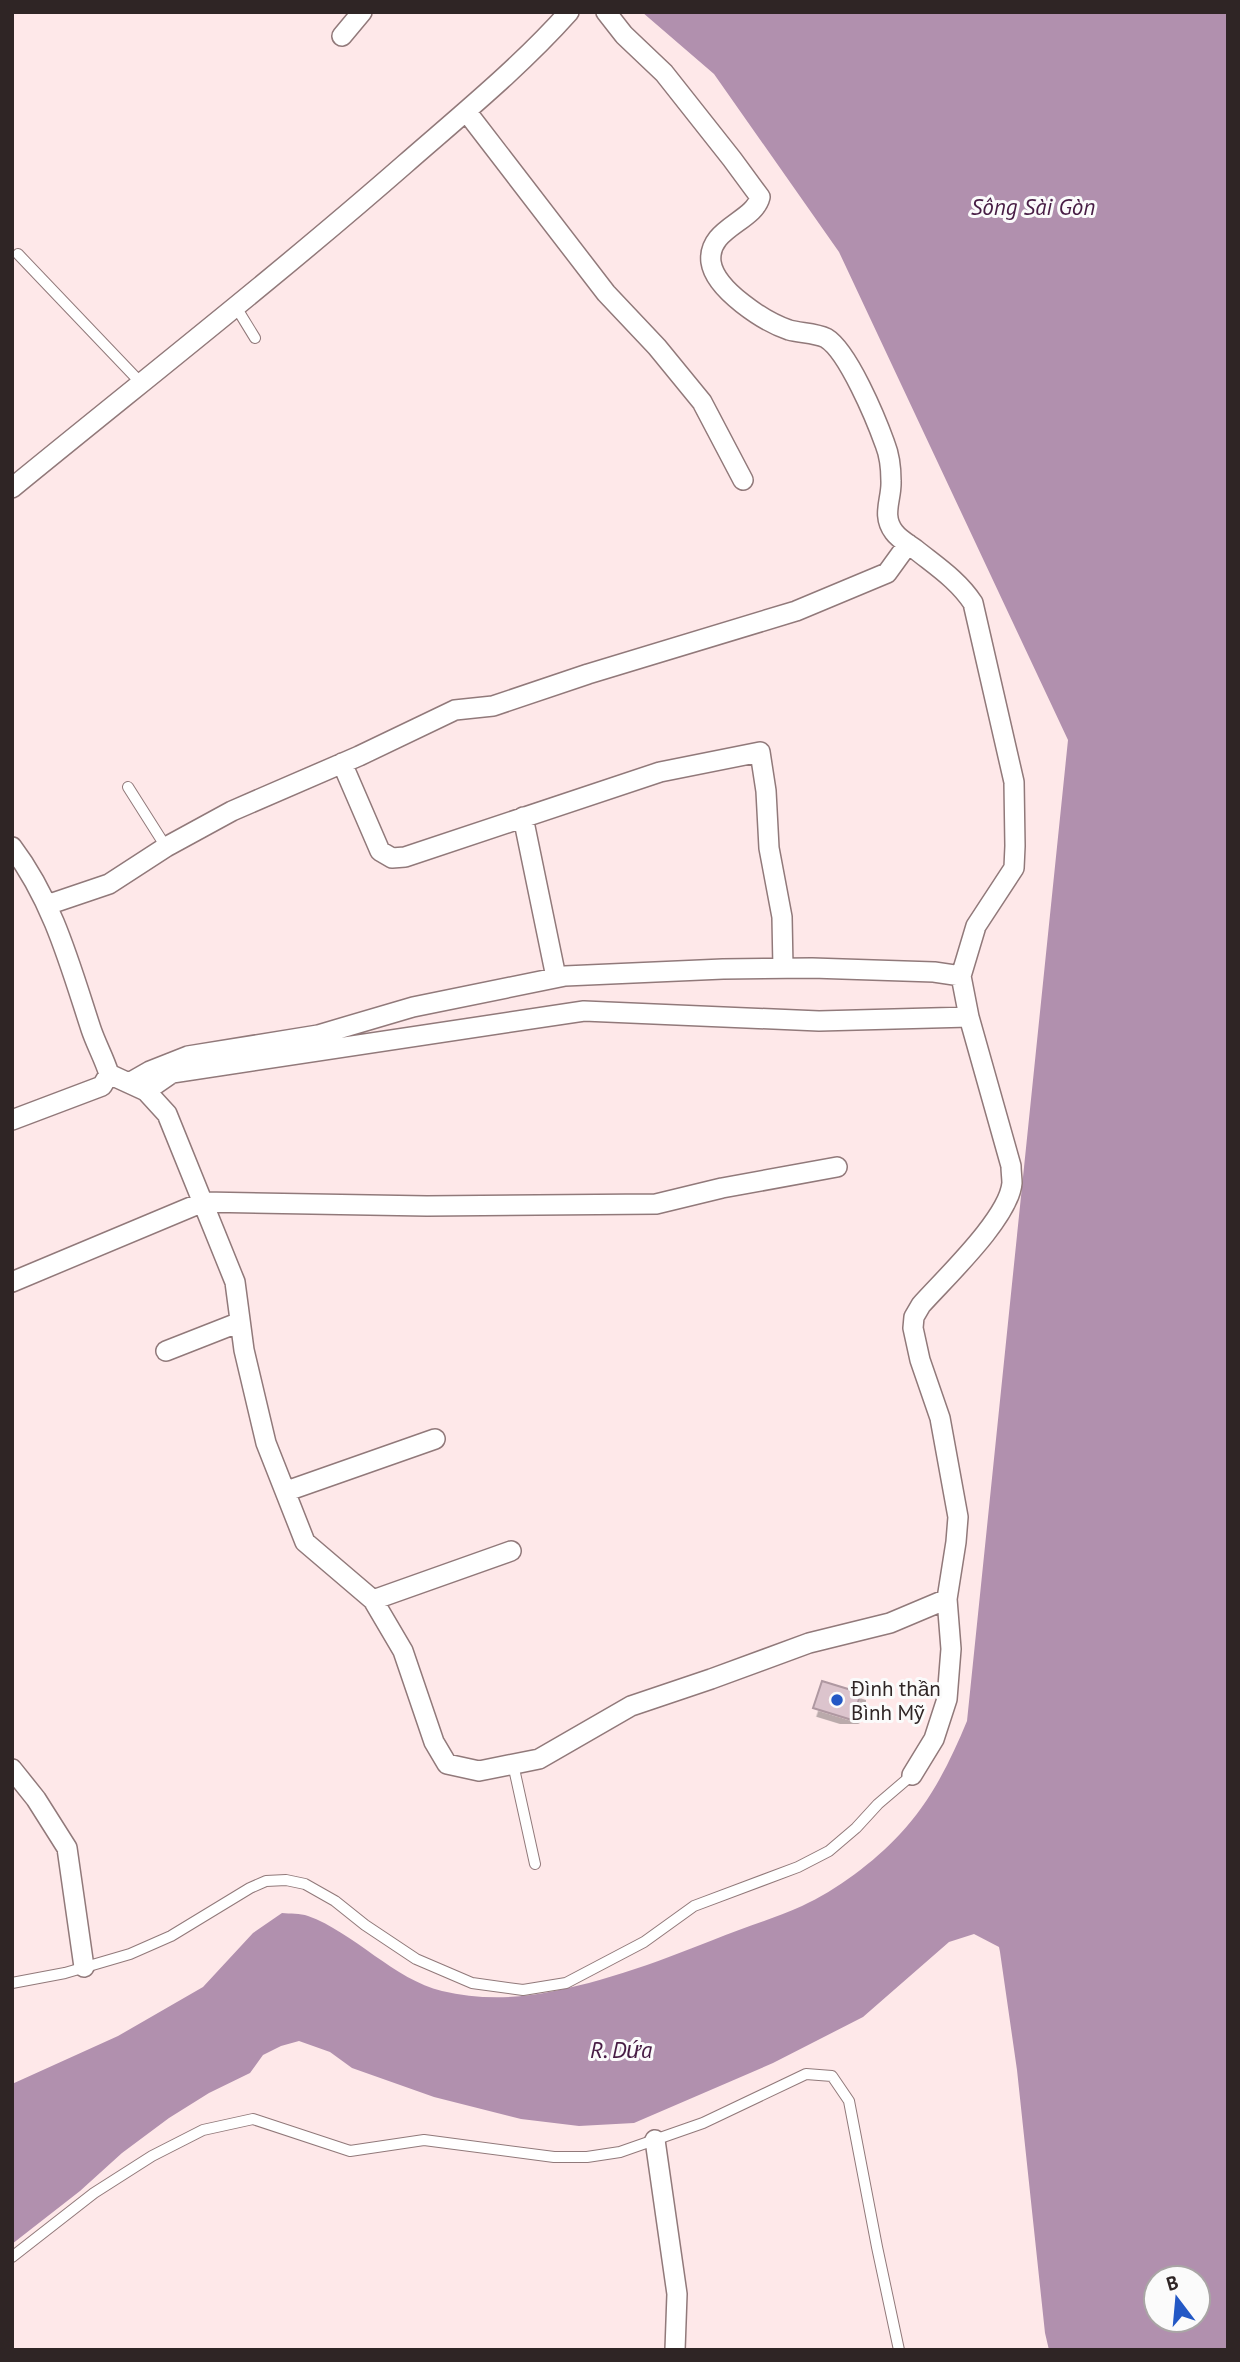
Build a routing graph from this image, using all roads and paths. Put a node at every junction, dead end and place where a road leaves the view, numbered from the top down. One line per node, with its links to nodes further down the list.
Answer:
1 (362, 12): 4 (street)
2 (569, 12): 5 (street)
3 (606, 12): 12 (street)
4 (342, 36)
5 (466, 111): 7 (street); 10 (street)
6 (18, 254): 9 (lane)
7 (236, 307): 8 (lane); 9 (street)
8 (255, 338)
9 (141, 383): 11 (street)
10 (743, 480)
11 (12, 488)
12 (908, 544): 13 (street); 20 (street)
13 (342, 763): 15 (street); 17 (street)
14 (128, 787): 17 (lane)
15 (523, 817): 19 (street); 21 (street)
16 (12, 847): 18 (street)
17 (166, 847): 18 (street)
18 (47, 905): 23 (street)
19 (783, 968): 20 (street); 21 (street)
20 (961, 976): 22 (street)
21 (556, 977): 24 (street)
22 (969, 1017): 24 (street); 34 (street)
23 (109, 1073): 24 (street); 25 (street)
24 (137, 1087): 27 (street)
25 (12, 1120)
26 (837, 1167): 27 (street)
27 (203, 1202): 28 (street); 29 (street)
28 (12, 1282)
29 (240, 1322): 30 (street); 32 (street)
30 (166, 1351)
31 (435, 1439): 32 (street)
32 (287, 1492): 35 (street)
33 (511, 1550): 35 (street)
34 (947, 1599): 36 (street); 38 (street)
35 (373, 1600): 36 (street)
36 (513, 1764): 39 (lane)
37 (12, 1769): 40 (street)
38 (912, 1775): 40 (lane)
39 (535, 1864)
40 (83, 1967): 41 (lane)
41 (12, 1983)
42 (655, 2140): 43 (lane); 44 (street); 45 (lane)
43 (12, 2257)
44 (675, 2350)
45 (899, 2350)

